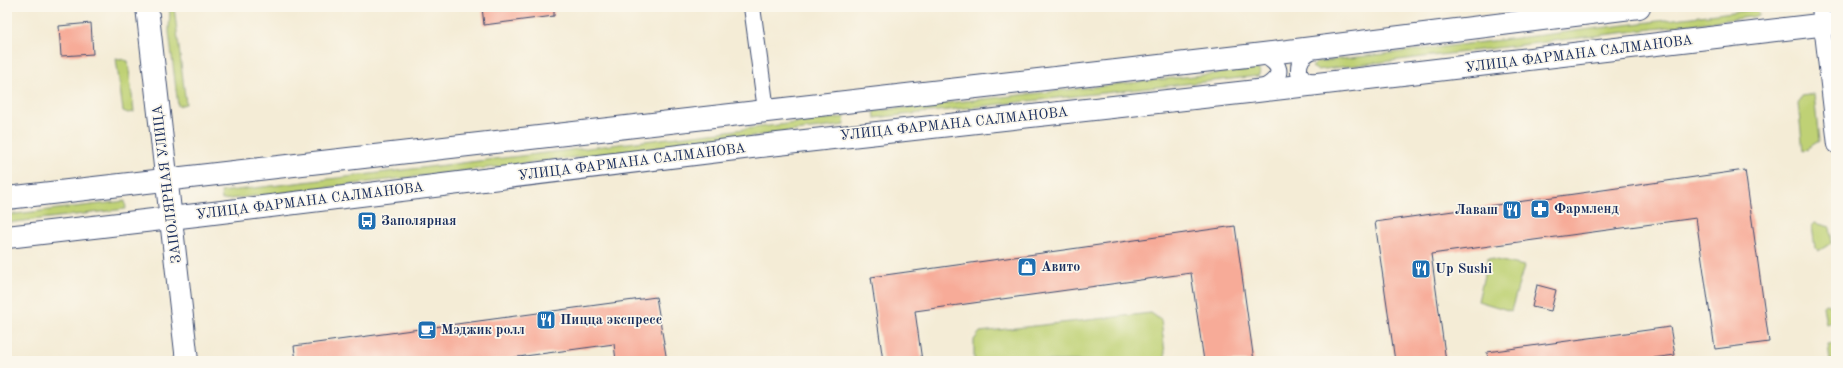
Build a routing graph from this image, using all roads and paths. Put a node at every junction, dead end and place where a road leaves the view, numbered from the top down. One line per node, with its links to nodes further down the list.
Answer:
1 (147, 7): 11 (street, ЗАПОЛЯРНАЯ УЛИЦА)
2 (752, 7): 9 (street)
3 (1639, 7): 5 (street, УЛИЦА ФАРМАНА САЛМАНОВА)
4 (1826, 18): 7 (street, УЛИЦА ФАРМАНА САЛМАНОВА); 10 (street)
5 (1317, 47): 6 (street, УЛИЦА ФАРМАНА САЛМАНОВА); 7 (street, УЛИЦА ФАРМАНА САЛМАНОВА)
6 (1255, 55): 8 (street, УЛИЦА ФАРМАНА САЛМАНОВА); 9 (street, УЛИЦА ФАРМАНА САЛМАНОВА)
7 (1322, 83): 8 (street, УЛИЦА ФАРМАНА САЛМАНОВА)
8 (1257, 91): 13 (street, УЛИЦА ФАРМАНА САЛМАНОВА)
9 (766, 110): 11 (street, УЛИЦА ФАРМАНА САЛМАНОВА)
10 (1836, 145)
11 (165, 179): 12 (street, УЛИЦА ФАРМАНА САЛМАНОВА); 13 (street, ЗАПОЛЯРНАЯ УЛИЦА)
12 (7, 198)
13 (171, 218): 14 (street, УЛИЦА ФАРМАНА САЛМАНОВА); 15 (street, ЗАПОЛЯРНАЯ УЛИЦА)
14 (7, 237)
15 (187, 361)

